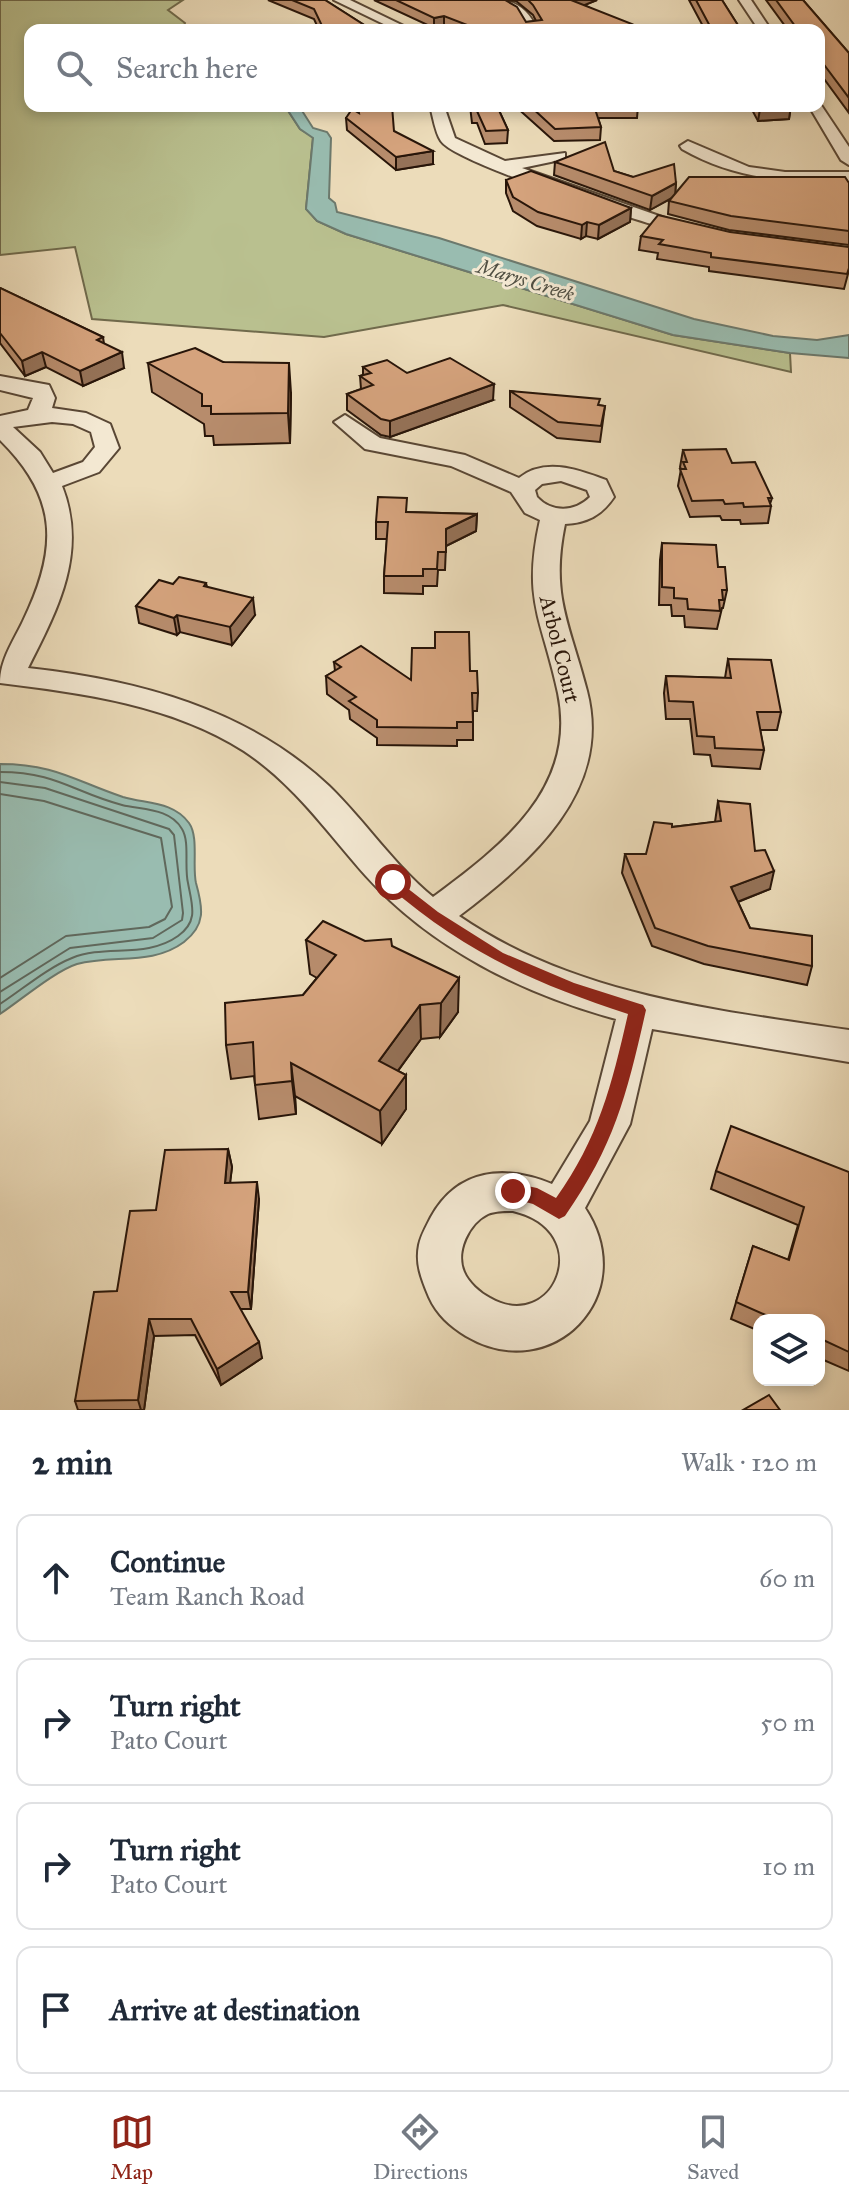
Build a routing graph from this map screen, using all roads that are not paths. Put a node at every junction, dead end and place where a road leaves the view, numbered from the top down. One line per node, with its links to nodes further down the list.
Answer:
1 (340, 0): 4 (street)
2 (500, 0): 5 (street)
3 (745, 0): 6 (street)
4 (393, 24)
5 (529, 24)
6 (761, 24)
7 (439, 112): 12 (street)
8 (820, 112): 11 (street)
9 (688, 146): 13 (street)
10 (559, 156): 12 (street)
11 (849, 160)
12 (504, 166): 14 (street)
13 (849, 177)
14 (714, 235)
15 (0, 383): 16 (street)
16 (38, 415): 18 (street); 19 (street)
17 (345, 422): 20 (street)
18 (0, 425): 19 (street)
19 (48, 483): 22 (street)
20 (522, 488): 21 (street); 21 (street)
21 (554, 515): 23 (street, Arbol Court)
22 (5, 674): 23 (street)
23 (433, 916): 24 (street)
24 (637, 1010): 25 (street); 26 (street)
25 (849, 1046)
26 (559, 1210)

